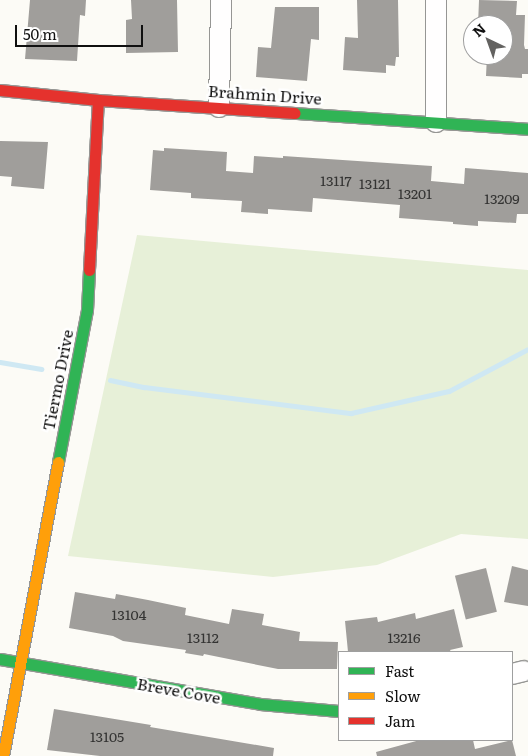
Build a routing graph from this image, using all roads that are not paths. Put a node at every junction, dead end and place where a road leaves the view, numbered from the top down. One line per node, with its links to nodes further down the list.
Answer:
1 (221, 0): 5 (street)
2 (436, 0): 6 (street)
3 (0, 90): 4 (street, Brahmin Drive)
4 (98, 100): 5 (street, Brahmin Drive); 9 (street, Tiermo Drive)
5 (219, 107): 6 (street, Brahmin Drive)
6 (436, 122): 7 (street, Brahmin Drive)
7 (528, 129)
8 (0, 659): 9 (street, Breve Cove)
9 (20, 663): 10 (street, Breve Cove); 11 (street, Tiermo Drive)
10 (338, 710)
11 (3, 756)

